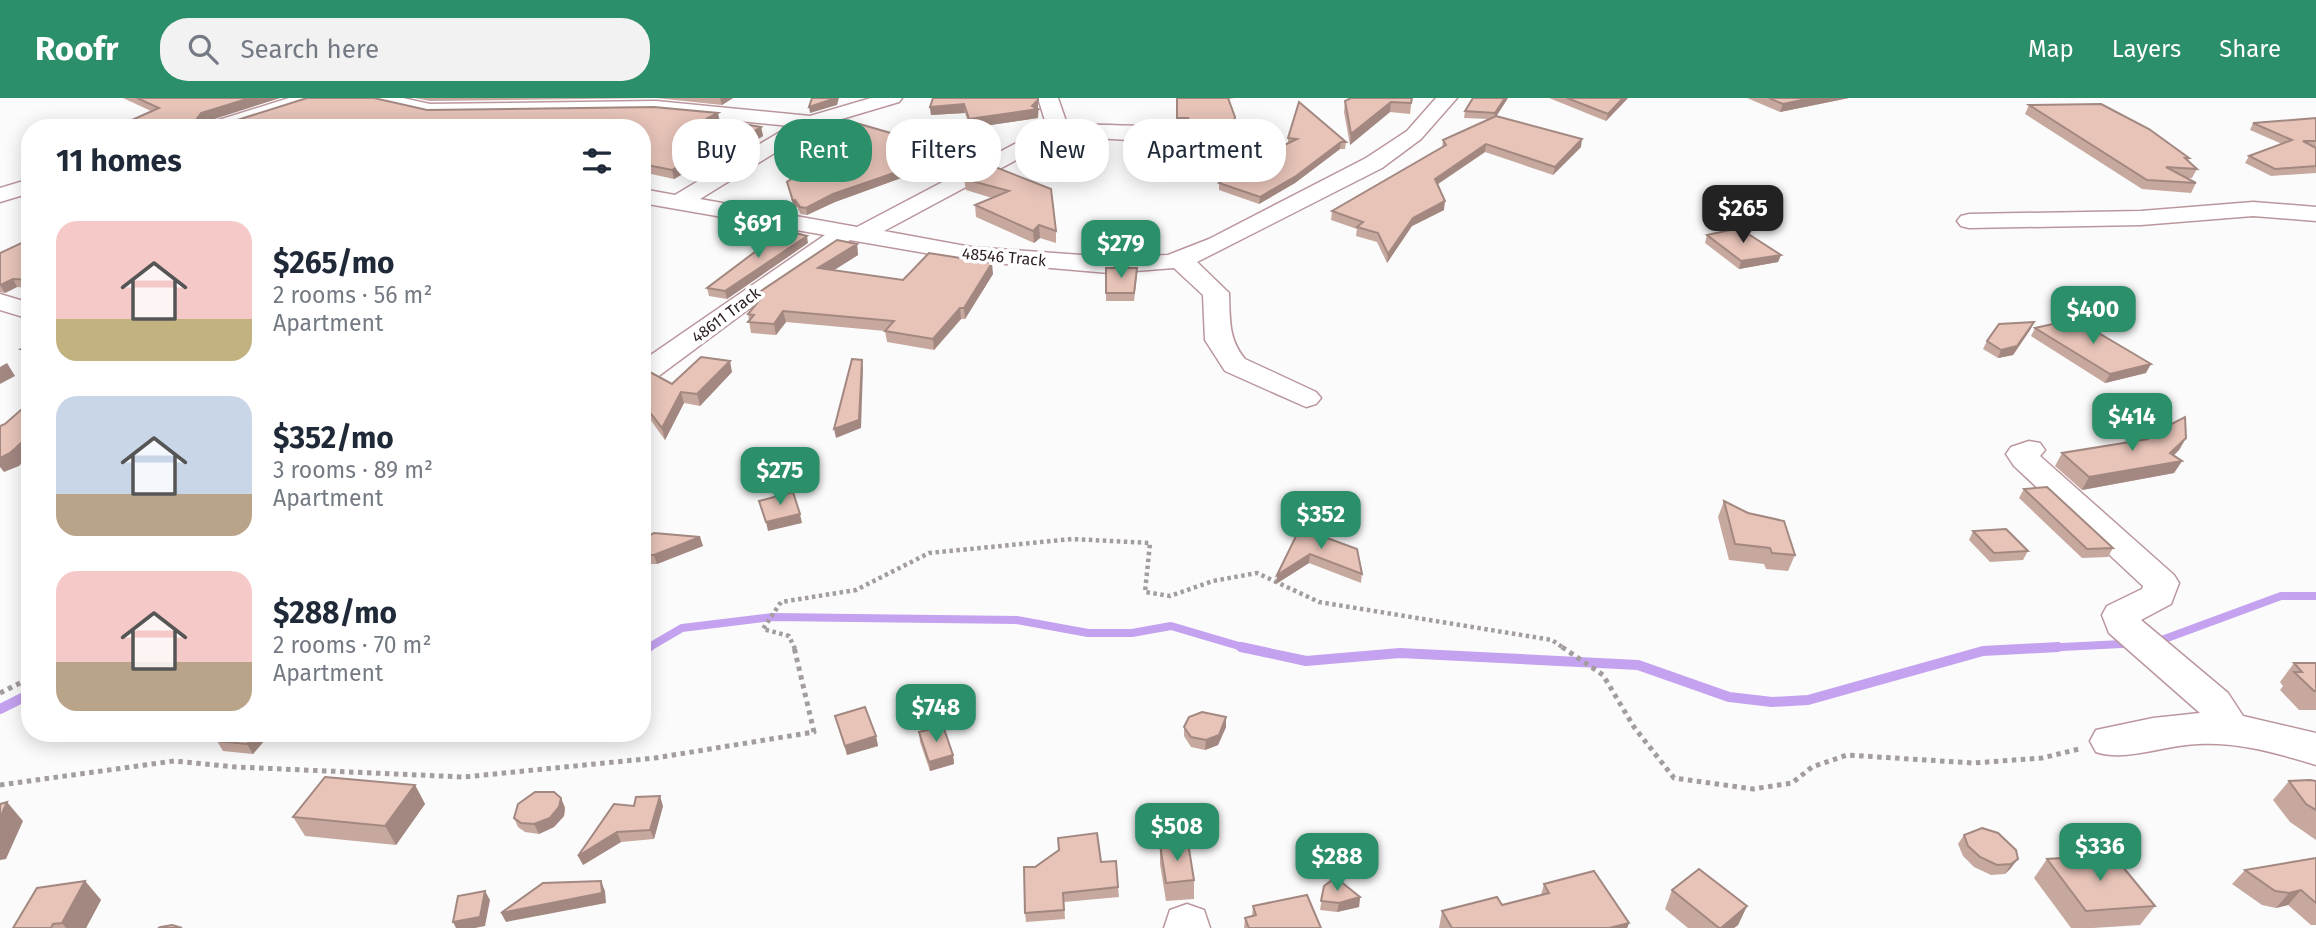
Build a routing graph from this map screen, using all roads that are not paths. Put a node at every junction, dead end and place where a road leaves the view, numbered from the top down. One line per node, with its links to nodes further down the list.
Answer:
1 (309, 98): 6 (street)
2 (377, 98): 7 (street)
3 (892, 98): 8 (street)
4 (1048, 98): 9 (street)
5 (1447, 98): 19 (street, 48546 Track)
6 (242, 119)
7 (780, 119)
8 (821, 119)
9 (1056, 119)
10 (774, 144): 15 (street)
11 (1015, 153): 18 (street, 48611 Track)
12 (21, 190): 13 (street)
13 (0, 195)
14 (651, 197): 15 (street, 48546 Track)
15 (679, 202): 18 (street, 48546 Track)
16 (2316, 214): 17 (street)
17 (1969, 221)
18 (852, 233): 19 (street, 48546 Track); 20 (street, 48611 Track)
19 (1179, 259): 21 (street)
20 (651, 369)
21 (1306, 398)
22 (2029, 450): 23 (street)
23 (2226, 729): 24 (street); 25 (street)
24 (2110, 741)
25 (2316, 749)

